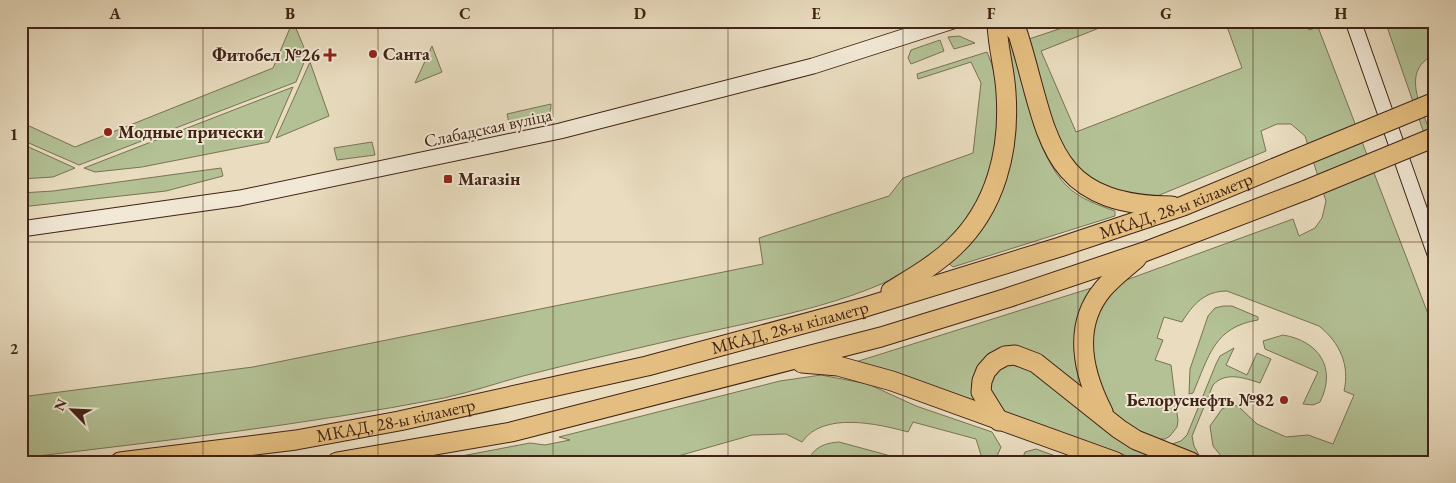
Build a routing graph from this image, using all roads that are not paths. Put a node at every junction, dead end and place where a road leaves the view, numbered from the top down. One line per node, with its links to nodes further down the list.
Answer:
1 (953, 21): 8 (main road, Слабадская вуліца)
2 (997, 21): 11 (highway)
3 (1008, 21): 7 (highway)
4 (1353, 21): 10 (main road)
5 (1435, 102): 7 (highway, МКАД, 28-ы кіламетр, bridge)
6 (1435, 137): 9 (highway, МКАД, 28-ы кіламетр, bridge)
7 (1183, 206): 11 (highway, МКАД, 28-ы кіламетр)
8 (21, 229)
9 (1144, 252): 12 (highway, МКАД, 28-ы кіламетр); 13 (highway)
10 (1435, 254)
11 (862, 308): 15 (highway, МКАД, 28-ы кіламетр)
12 (781, 364): 14 (highway); 16 (highway, МКАД, 28-ы кіламетр)
13 (1106, 418): 14 (highway); 18 (highway)
14 (1000, 421): 17 (highway)
15 (120, 462)
16 (337, 462)
17 (1116, 462)
18 (1191, 462)

